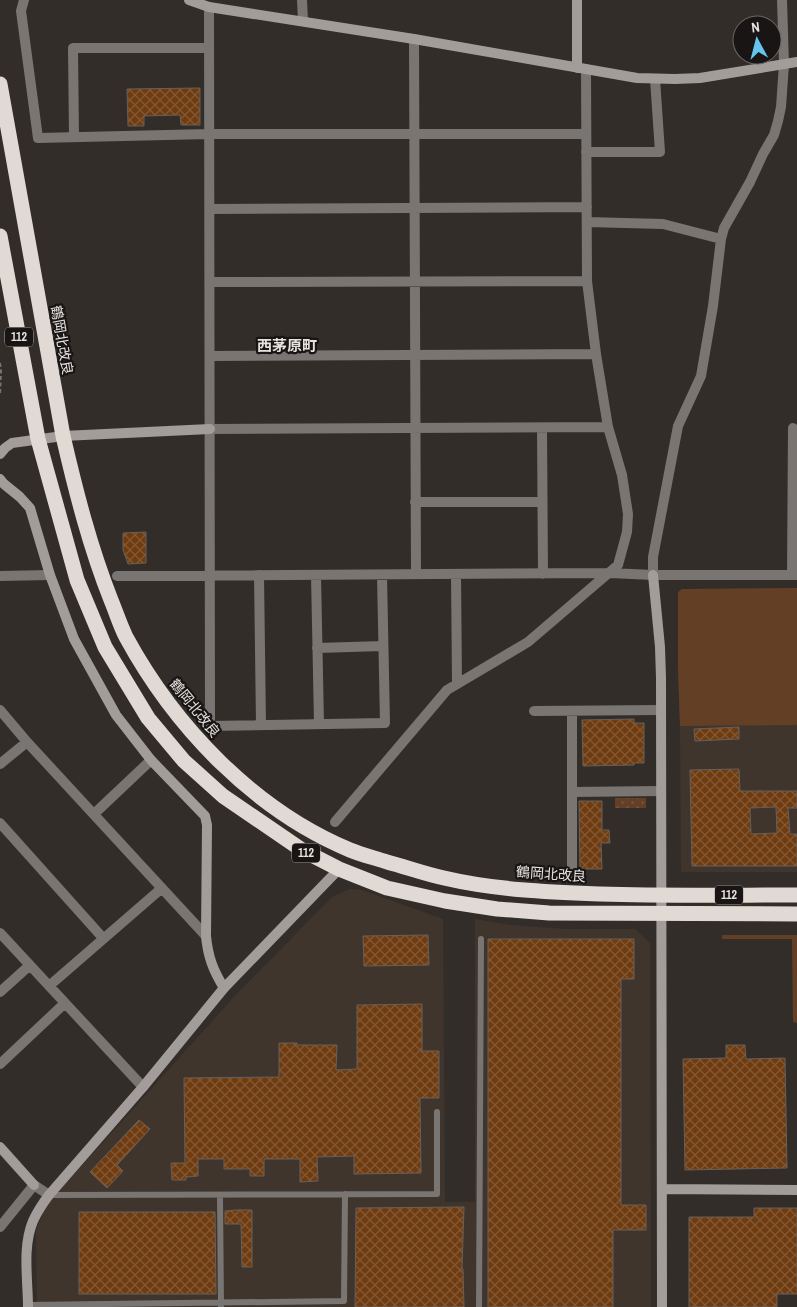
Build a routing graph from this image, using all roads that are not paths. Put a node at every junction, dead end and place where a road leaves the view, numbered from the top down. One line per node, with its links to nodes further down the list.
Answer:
1 (24, 0): 18 (street)
2 (189, 0): 6 (street)
3 (302, 0): 7 (street)
4 (577, 0): 12 (street)
5 (782, 0): 11 (street)
6 (209, 7): 7 (street); 9 (street)
7 (302, 21): 8 (street)
8 (414, 39): 12 (street); 17 (street)
9 (209, 48): 15 (street); 18 (street)
10 (797, 62): 11 (street)
11 (784, 64): 13 (street); 25 (street)
12 (581, 69): 13 (street); 16 (street)
13 (655, 79): 19 (street)
14 (0, 84): 37 (highway, 鶴岡北改良 / 112)
15 (209, 134): 17 (street); 18 (street); 22 (street)
16 (585, 134): 17 (street); 19 (street)
17 (414, 135): 21 (street)
18 (74, 137)
19 (586, 152): 20 (street)
20 (587, 207): 21 (street); 23 (street)
21 (414, 208): 22 (street); 27 (street)
22 (210, 209): 28 (street)
23 (587, 222): 25 (street); 26 (street)
24 (0, 236): 38 (highway, 112)
25 (721, 239): 51 (street)
26 (587, 280): 27 (street); 29 (street)
27 (415, 281): 28 (street); 30 (street)
28 (210, 282): 31 (street)
29 (596, 354): 30 (street); 34 (street)
30 (415, 355): 31 (street); 32 (street)
31 (210, 356): 36 (street)
32 (415, 428): 33 (street); 36 (street); 41 (street)
33 (542, 428): 34 (street); 42 (street)
34 (608, 428): 43 (street)
35 (793, 428): 52 (street)
36 (210, 429): 37 (street); 55 (street)
37 (63, 436): 38 (street); 76 (highway, 鶴岡北改良 / 112)
38 (38, 439): 39 (street); 73 (highway, 112)
39 (0, 454)
40 (0, 479): 47 (street)
41 (415, 502): 42 (street); 44 (street)
42 (542, 502): 46 (street)
43 (610, 573): 46 (street); 51 (street); 58 (street)
44 (416, 574): 45 (street); 50 (street)
45 (456, 574): 46 (street); 58 (street)
46 (543, 574)
47 (50, 575): 53 (street); 66 (street)
48 (258, 575): 49 (street); 55 (street); 64 (street)
49 (316, 575): 50 (street); 57 (street)
50 (382, 575): 56 (street)
51 (653, 575): 52 (street); 60 (street)
52 (794, 575)
53 (0, 576)
54 (117, 576): 55 (street)
55 (211, 576): 64 (street)
56 (383, 646): 57 (street); 63 (street)
57 (317, 648): 63 (street)
58 (457, 684): 72 (street)
59 (0, 710): 65 (street)
60 (660, 710): 62 (street); 68 (street)
61 (534, 711): 62 (street)
62 (572, 711): 69 (street)
63 (319, 724): 64 (street)
64 (261, 725)
65 (28, 742): 67 (street); 70 (street)
66 (151, 760): 70 (street); 81 (street)
67 (0, 764)
68 (661, 791): 69 (street); 76 (street)
69 (572, 792): 74 (street)
70 (94, 814): 75 (street)
71 (0, 822): 82 (street)
72 (335, 822)
73 (339, 869): 78 (highway, 112); 86 (street)
74 (572, 874)
75 (162, 888): 81 (street); 82 (street)
76 (662, 895): 77 (highway, 鶴岡北改良 / 112); 78 (street)
77 (797, 896)
78 (662, 913): 79 (highway, 112); 94 (street)
79 (797, 914)
80 (0, 933): 84 (street)
81 (206, 936): 86 (street)
82 (103, 938): 85 (street)
83 (481, 939): 102 (lane)
84 (30, 965): 85 (street); 87 (street)
85 (49, 986): 88 (street)
86 (224, 988): 90 (street)
87 (0, 992)
88 (65, 1003): 89 (street); 90 (street)
89 (0, 1064)
90 (143, 1087): 96 (street)
91 (437, 1112): 97 (lane)
92 (0, 1147): 93 (street)
93 (34, 1185): 96 (street); 99 (street)
94 (663, 1189): 95 (street); 103 (street)
95 (797, 1190)
96 (49, 1194): 98 (lane); 101 (street)
97 (345, 1194): 98 (lane); 100 (lane)
98 (220, 1195): 100 (lane)
99 (0, 1227)
100 (221, 1304): 101 (lane)
101 (28, 1306)
102 (479, 1307)
103 (662, 1307)

